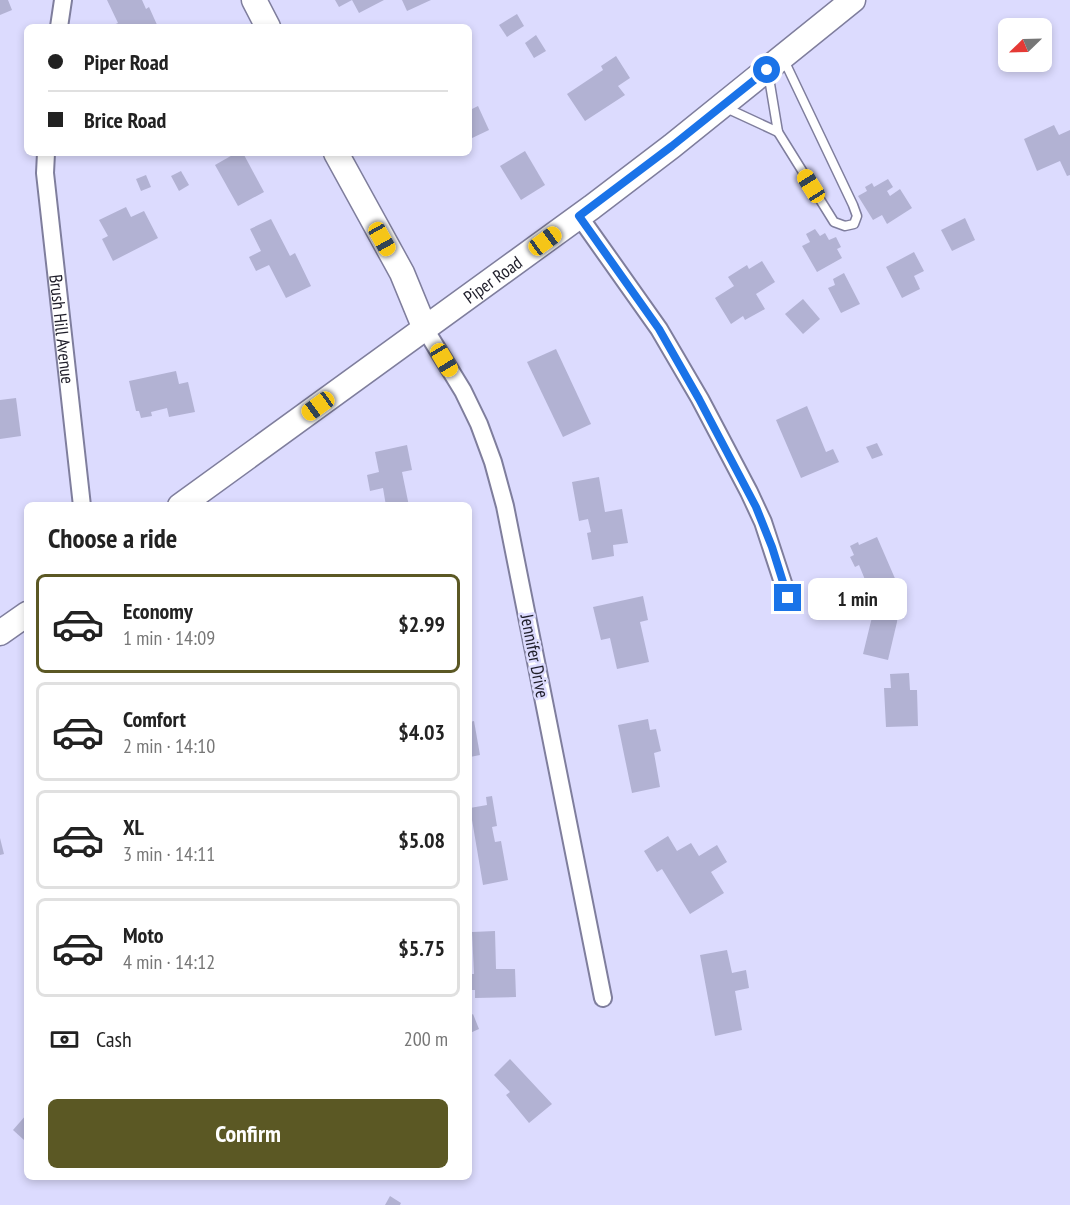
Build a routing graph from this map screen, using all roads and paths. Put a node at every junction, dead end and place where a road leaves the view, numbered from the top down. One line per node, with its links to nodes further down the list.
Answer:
1 (63, 0): 4 (street)
2 (254, 0): 5 (street)
3 (853, 0): 6 (street, Piper Road)
4 (59, 24)
5 (266, 24)
6 (775, 64): 7 (street, Piper Road); 8 (lane); 8 (lane)
7 (723, 106): 8 (lane); 11 (street, Piper Road)
8 (778, 132)
9 (46, 156): 13 (street, Brush Hill Avenue)
10 (338, 156): 12 (street)
11 (579, 216): 12 (street, Piper Road); 15 (street)
12 (425, 329): 14 (street, Piper Road); 18 (street, Jennifer Drive)
13 (82, 502)
14 (186, 502)
15 (788, 598)
16 (24, 616): 17 (street)
17 (0, 633)
18 (603, 998)

